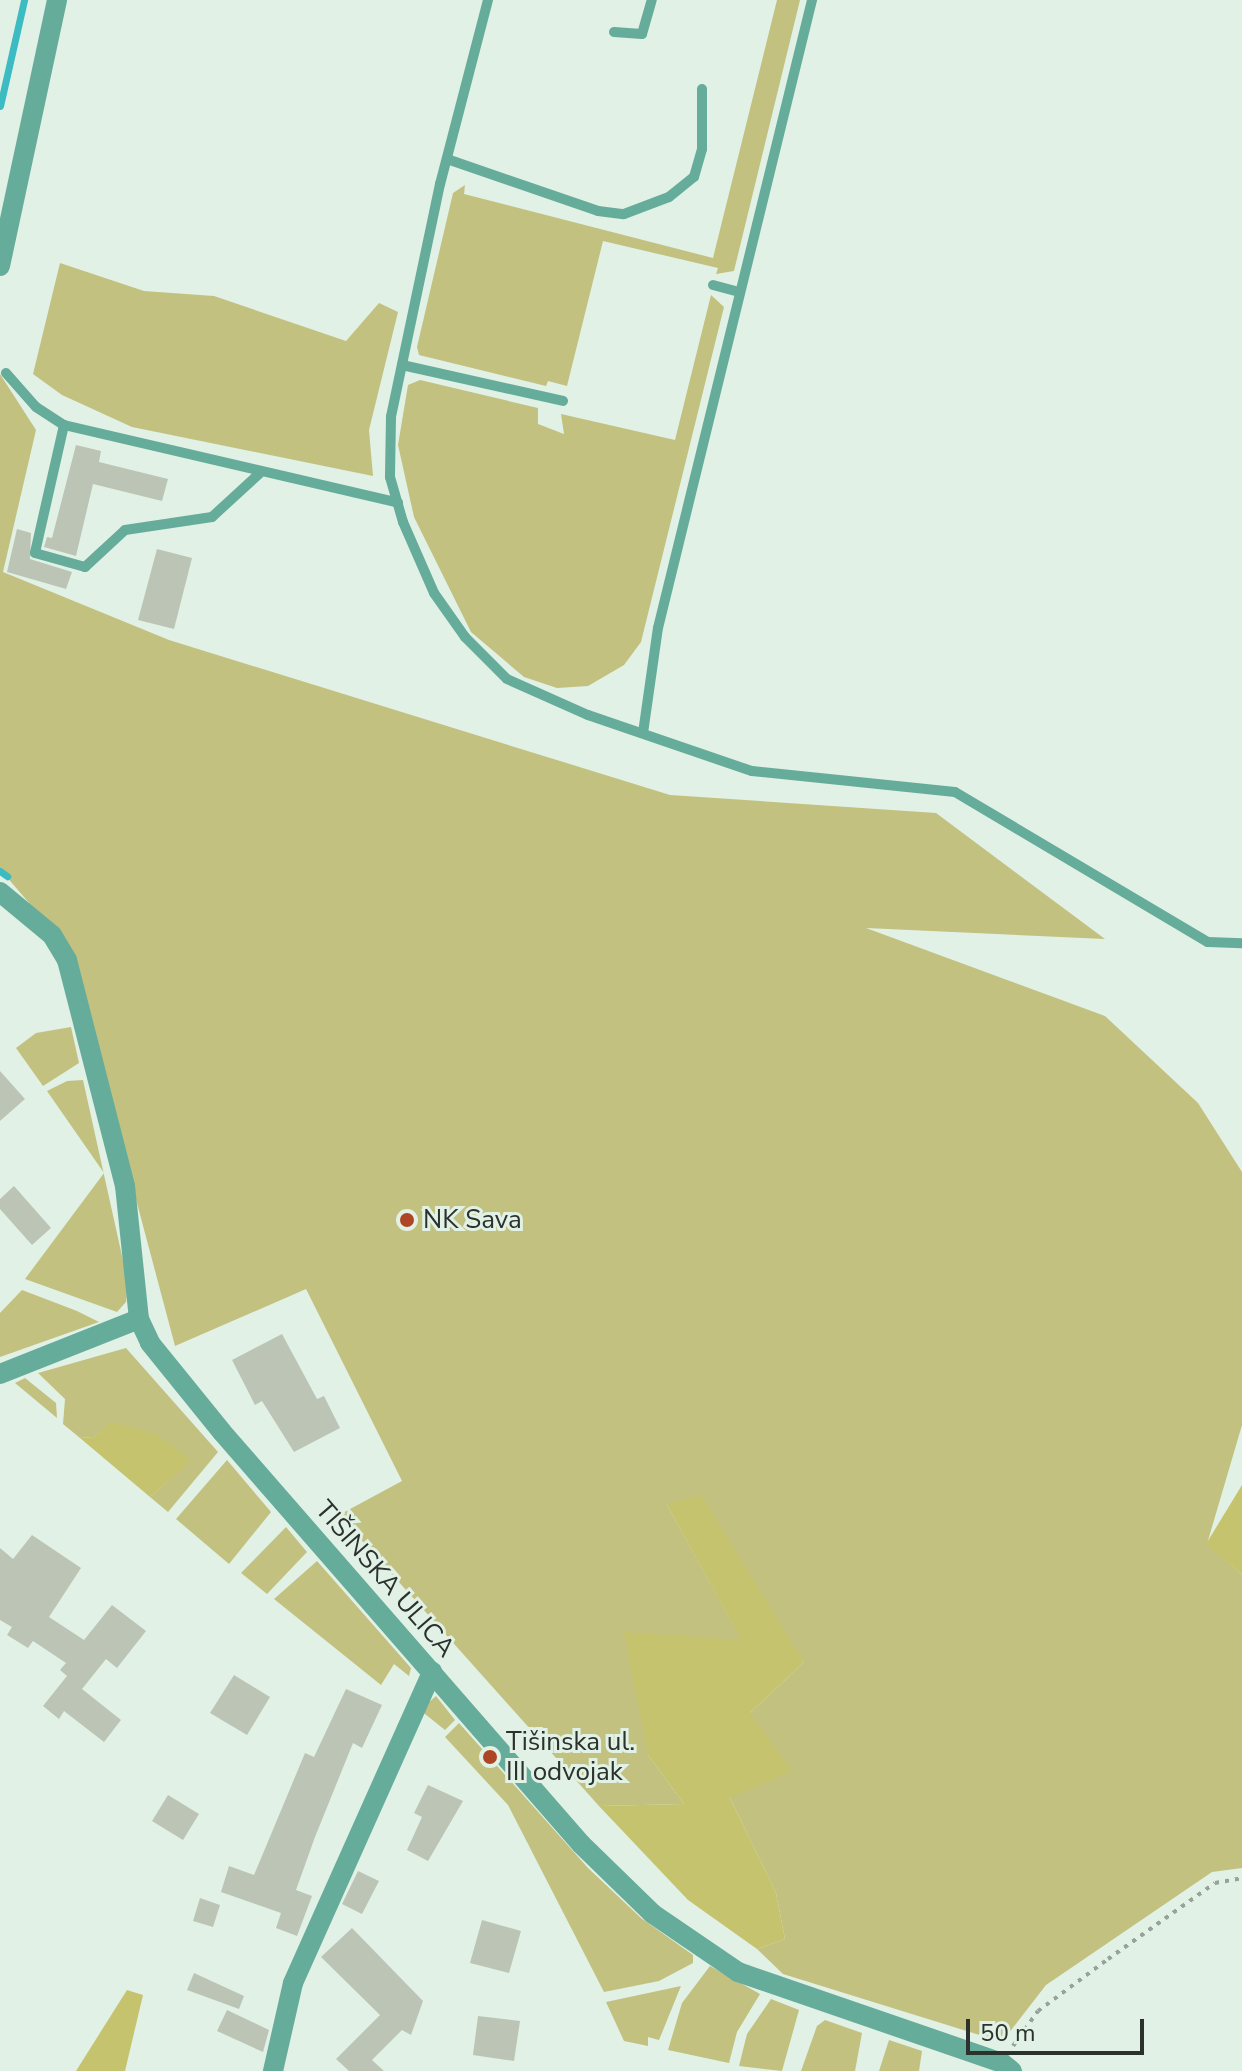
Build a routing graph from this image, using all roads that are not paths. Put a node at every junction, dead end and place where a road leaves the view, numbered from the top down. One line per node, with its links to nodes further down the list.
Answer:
1 (57, 0): 8 (street)
2 (488, 0): 7 (lane)
3 (652, 0): 5 (lane)
4 (812, 0): 10 (lane)
5 (614, 32)
6 (702, 89): 7 (lane)
7 (447, 159): 11 (lane)
8 (0, 266)
9 (713, 285): 10 (lane)
10 (740, 292): 17 (lane)
11 (402, 365): 13 (lane); 16 (lane)
12 (6, 373): 14 (lane)
13 (563, 401)
14 (64, 425): 15 (lane); 15 (lane)
15 (259, 474): 16 (lane)
16 (398, 503): 17 (lane)
17 (643, 733): 19 (lane)
18 (0, 892): 20 (street, TIŠINSKA ULICA)
19 (1242, 943)
20 (139, 1319): 21 (street); 22 (street, TIŠINSKA ULICA)
21 (0, 1374)
22 (432, 1672): 23 (street, TIŠINSKA ULICA); 24 (street)
23 (1007, 2067)
24 (273, 2071)

